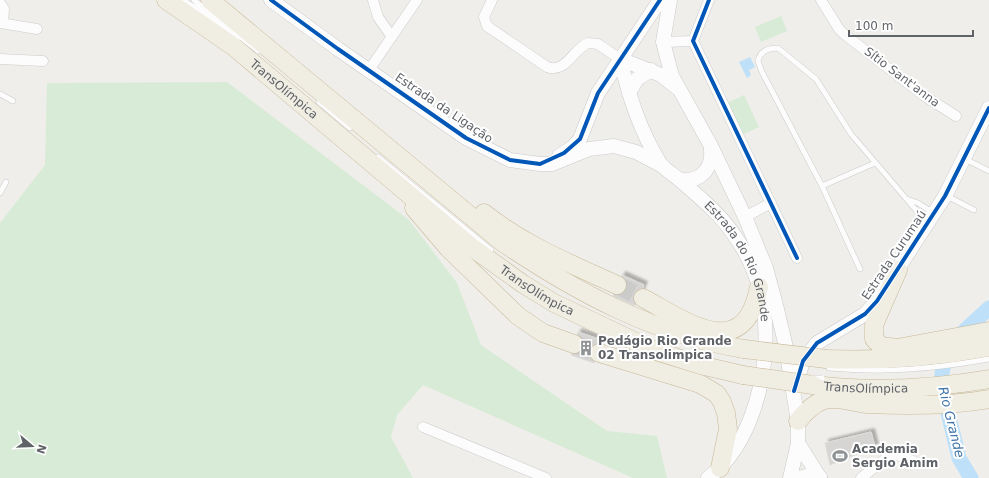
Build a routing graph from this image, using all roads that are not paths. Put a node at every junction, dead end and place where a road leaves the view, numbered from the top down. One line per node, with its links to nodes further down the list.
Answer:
1 (166, 0): 42 (highway, TransOlímpica)
2 (183, 0): 3 (lane, TransOlímpica)
3 (194, 0)
4 (210, 0): 39 (highway, TransOlímpica)
5 (271, 0): 23 (street, Estrada da Ligação)
6 (373, 0): 17 (street)
7 (417, 0): 17 (street)
8 (492, 0): 21 (street)
9 (660, 0): 14 (street)
10 (670, 0): 19 (street, Estrada do Rio Grande)
11 (709, 0): 18 (street)
12 (821, 0): 31 (street, Sítio Sant'anna)
13 (0, 2): 15 (street)
14 (650, 17): 19 (street); 21 (street)
15 (2, 23): 16 (street)
16 (37, 29)
17 (392, 37): 23 (street)
18 (693, 41): 19 (street); 47 (street)
19 (663, 42): 25 (street, Estrada do Rio Grande)
20 (0, 59): 22 (street)
21 (620, 59): 24 (street, Estrada do Rio Grande); 26 (street, Estrada do Rio Grande); 36 (street)
22 (43, 61)
23 (370, 70): 36 (street, Estrada da Ligação)
24 (651, 70): 25 (street, Estrada do Rio Grande); 26 (street)
25 (677, 88): 33 (street, Estrada do Rio Grande)
26 (629, 93): 37 (street, Estrada do Rio Grande)
27 (0, 94): 29 (lane)
28 (312, 100): 32 (lane, TransOlímpica)
29 (13, 101)
30 (989, 108): 34 (street, Estrada Curumaú)
31 (956, 116)
32 (353, 134)
33 (711, 146): 40 (street); 49 (street, Estrada do Rio Grande)
34 (964, 159): 38 (lane); 45 (street, Estrada Curumaú)
35 (875, 163): 43 (lane); 43 (lane); 46 (lane)
36 (540, 164): 37 (street, Estrada da Ligação)
37 (661, 165): 40 (street, Estrada do Rio Grande)
38 (989, 172)
39 (423, 176): 56 (highway); 67 (highway, TransOlímpica, bridge)
40 (680, 180): 57 (street, Estrada do Rio Grande)
41 (6, 182): 44 (lane)
42 (395, 182): 64 (highway); 78 (highway, TransOlímpica, bridge)
43 (822, 186): 54 (lane)
44 (0, 193)
45 (945, 196): 48 (lane); 50 (street, Estrada Curumaú)
46 (906, 199): 50 (lane); 50 (lane)
47 (771, 203): 49 (street); 53 (street)
48 (974, 210)
49 (745, 217): 79 (street, Estrada do Rio Grande)
50 (932, 217): 55 (street, Estrada Curumaú)
51 (492, 242): 52 (lane, TransOlímpica)
52 (497, 255)
53 (797, 258)
54 (860, 269)
55 (898, 270): 67 (highway); 79 (street, Estrada Curumaú)
56 (617, 285)
57 (759, 286): 58 (highway); 85 (street, Estrada do Rio Grande)
58 (643, 298)
59 (579, 308): 60 (lane, TransOlímpica)
60 (628, 331)
61 (989, 331): 67 (highway)
62 (675, 339): 63 (lane)
63 (682, 341)
64 (574, 344)
65 (989, 347): 68 (highway, TransOlímpica)
66 (599, 353): 85 (highway)
67 (935, 355): 68 (highway, TransOlímpica)
68 (962, 358): 69 (lane, TransOlímpica)
69 (989, 358)
70 (761, 359): 71 (lane)
71 (768, 360)
72 (784, 362): 73 (lane)
73 (792, 363)
74 (799, 364): 75 (lane)
75 (807, 365)
76 (989, 373): 78 (lane, TransOlímpica)
77 (989, 379): 78 (highway, TransOlímpica)
78 (957, 380)
79 (794, 391): 81 (street, Estrada do Rio Grande)
80 (989, 399): 81 (highway)
81 (798, 421): 83 (street, Estrada do Rio Grande)
82 (423, 427): 86 (street)
83 (798, 443): 87 (street, Estrada do Rio Grande); 89 (street)
84 (913, 461): 90 (street)
85 (714, 473)
86 (541, 477)
87 (790, 478)
88 (799, 478): 89 (street)
89 (820, 478)
90 (861, 478)

